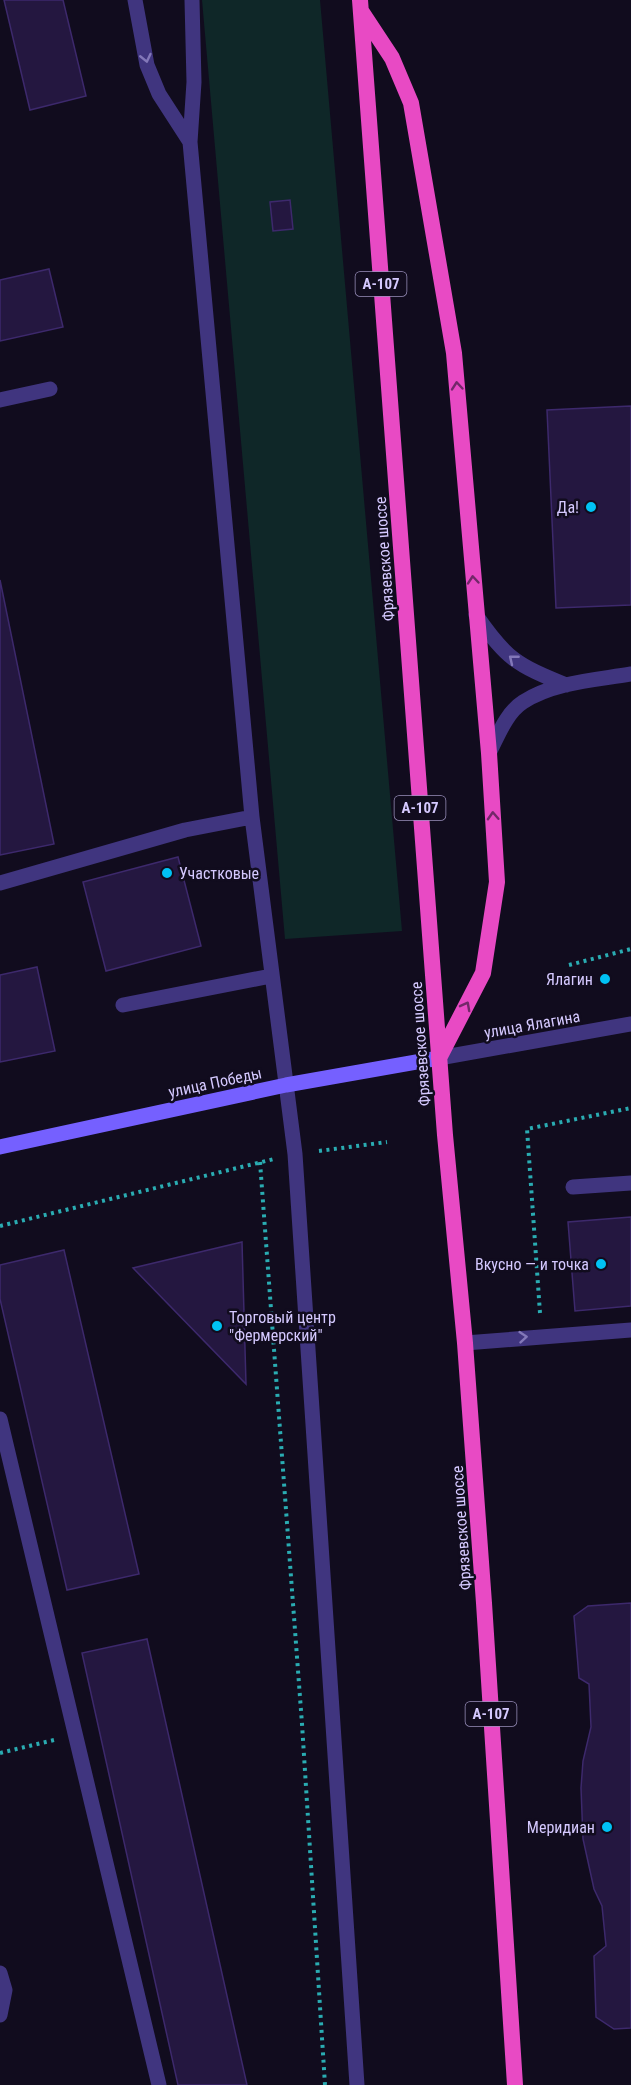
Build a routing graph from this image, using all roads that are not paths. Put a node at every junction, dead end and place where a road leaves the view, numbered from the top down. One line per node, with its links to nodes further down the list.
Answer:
1 (135, 0): 4 (street, one-way to 4)
2 (192, 0): 4 (street)
3 (360, 5): 7 (highway, one-way to 3); 16 (highway, Фрязевское шоссе / А-107)
4 (189, 142): 11 (street)
5 (50, 389): 6 (street)
6 (0, 400)
7 (476, 613): 9 (street, one-way to 7); 10 (highway)
8 (631, 674): 9 (street)
9 (566, 685): 10 (street)
10 (489, 753): 16 (highway, one-way to 10)
11 (252, 817): 12 (street); 13 (street)
12 (0, 883)
13 (270, 976): 14 (street); 17 (street)
14 (123, 1005)
15 (631, 1024): 16 (street, улица Ялагина)
16 (439, 1058): 17 (main road, улица Победы); 22 (highway, Фрязевское шоссе / А-107)
17 (286, 1085): 18 (main road, улица Победы); 27 (street)
18 (0, 1147)
19 (631, 1183): 20 (street)
20 (573, 1187)
21 (631, 1330): 22 (street, one-way to 21)
22 (465, 1343): 28 (highway, Фрязевское шоссе / А-107)
23 (0, 1419): 26 (street)
24 (0, 1972): 25 (street)
25 (0, 2015)
26 (159, 2085)
27 (357, 2085)
28 (515, 2085)

